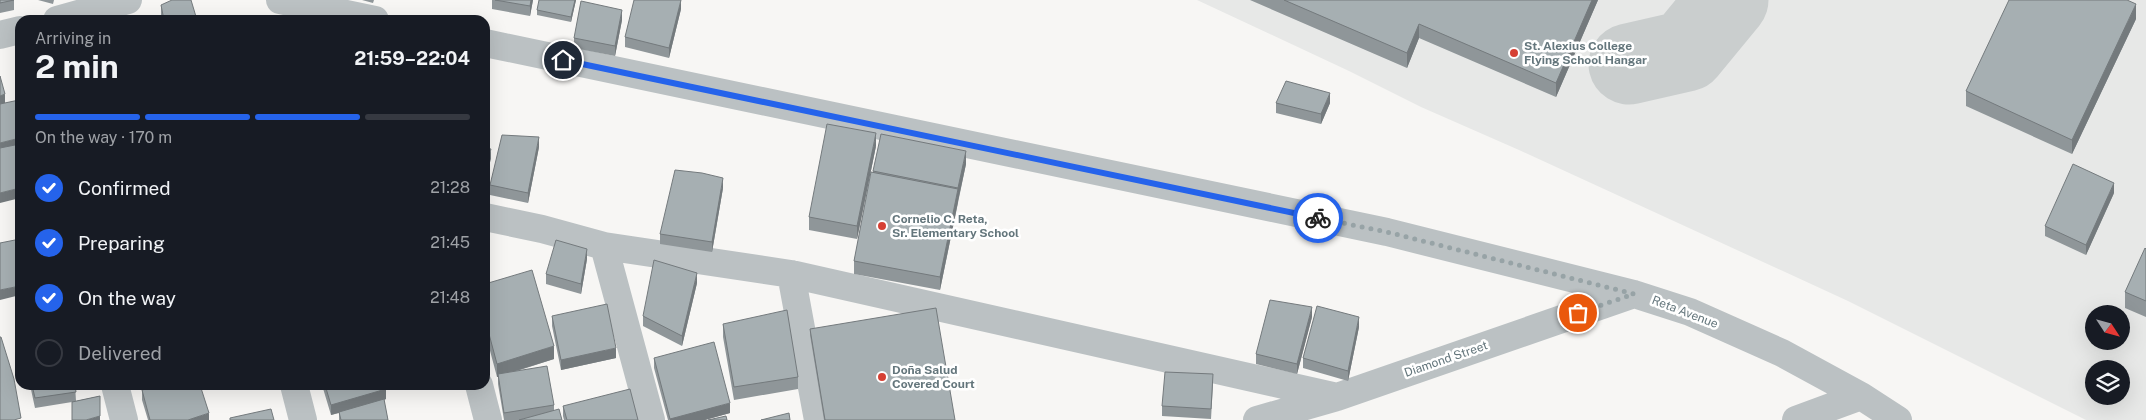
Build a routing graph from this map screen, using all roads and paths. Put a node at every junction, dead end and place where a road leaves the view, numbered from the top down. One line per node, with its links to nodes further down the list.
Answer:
1 (128, 0): 3 (street)
2 (280, 0): 4 (street)
3 (75, 15)
4 (351, 15)
5 (15, 31): 6 (street)
6 (0, 35)
7 (490, 44): 11 (street, Reta Avenue)
8 (490, 218): 9 (street)
9 (604, 246): 10 (street); 21 (street)
10 (791, 274): 16 (street); 22 (street)
11 (1634, 294): 15 (street, Reta Avenue); 16 (street, Diamond Street)
12 (116, 390): 18 (street)
13 (295, 390): 19 (street)
14 (480, 390): 20 (street)
15 (1860, 396): 17 (street, Reta Avenue); 24 (street)
16 (1337, 397): 23 (street, Diamond Street)
17 (1888, 417)
18 (124, 420)
19 (303, 420)
20 (488, 420)
21 (651, 420)
22 (818, 420)
23 (1257, 420)
24 (1796, 420)

